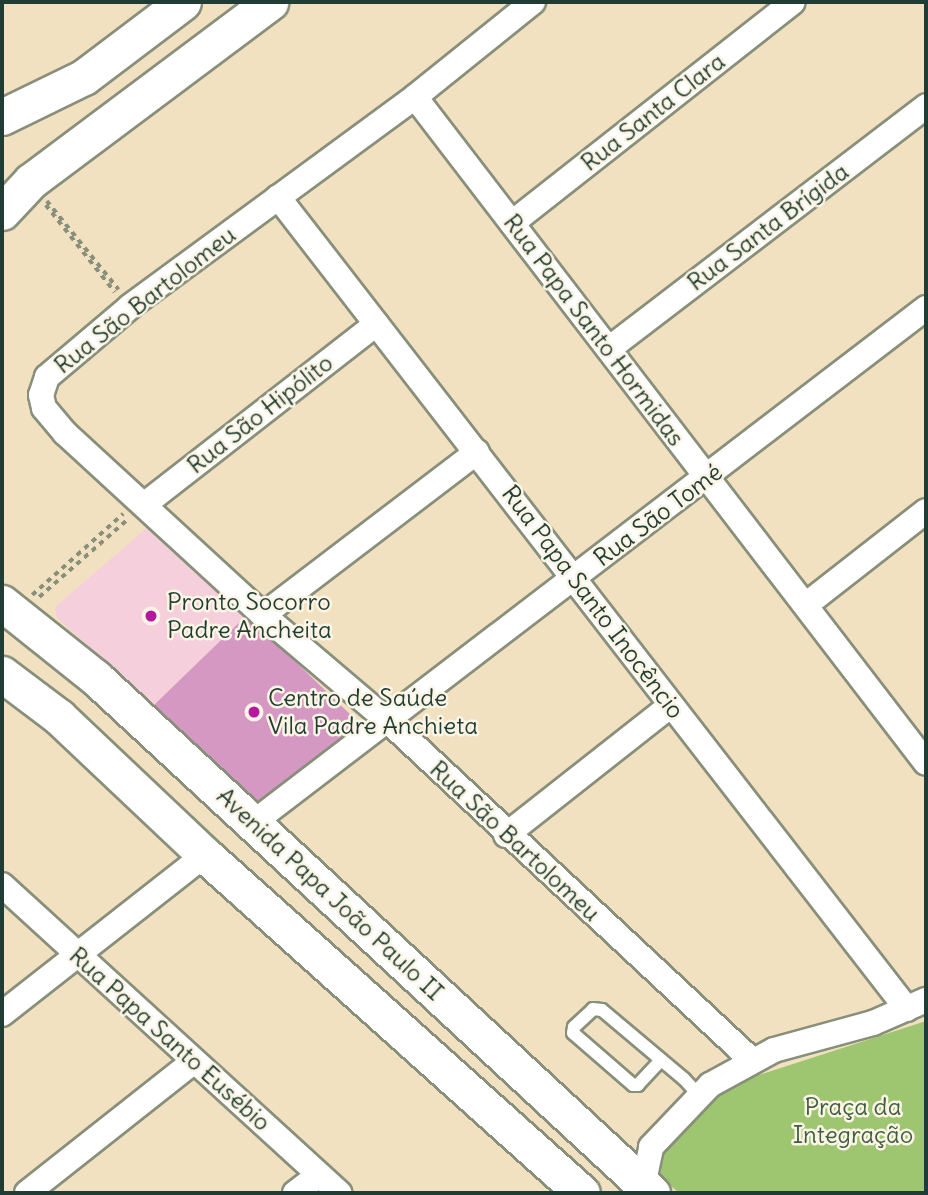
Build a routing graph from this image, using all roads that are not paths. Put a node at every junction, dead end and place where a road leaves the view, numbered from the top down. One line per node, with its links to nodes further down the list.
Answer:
1 (183, 2): 7 (street)
2 (533, 2): 5 (street, Rua São Bartolomeu)
3 (793, 2): 10 (street, Rua Santa Clara)
4 (261, 5): 8 (street)
5 (415, 97): 9 (street, Rua São Bartolomeu); 10 (street, Rua Papa Santo Hormidas)
6 (926, 106): 13 (street, Rua Santa Brígida)
7 (2, 117)
8 (18, 195)
9 (278, 197): 12 (street, Rua Papa Santo Inocêncio); 16 (street, Rua São Bartolomeu)
10 (512, 223): 13 (street, Rua Papa Santo Hormidas)
11 (926, 309): 15 (street, Rua São Tomé)
12 (376, 324): 14 (street, Rua Papa Santo Inocêncio); 16 (street, Rua São Hipólito)
13 (610, 348): 15 (street, Rua Papa Santo Hormidas)
14 (477, 452): 18 (street, Rua Papa Santo Inocêncio); 21 (street)
15 (706, 479): 18 (street, Rua São Tomé); 19 (street, Rua Papa Santo Hormidas)
16 (139, 505): 21 (street, Rua São Bartolomeu)
17 (926, 511): 19 (street)
18 (574, 580): 24 (street, Rua Papa Santo Inocêncio); 26 (street, Rua São Tomé)
19 (807, 604): 27 (street, Rua Papa Santo Hormidas)
20 (16, 605): 23 (street, Avenida Papa João Paulo II)
21 (263, 615): 26 (street, Rua São Bartolomeu)
22 (2, 674): 25 (street)
23 (96, 678): 25 (street); 28 (street, Avenida Papa João Paulo II)
24 (671, 705): 29 (street); 33 (street, Rua Papa Santo Inocêncio)
25 (59, 717): 30 (street)
26 (387, 720): 28 (street, Rua São Tomé); 29 (street, Rua São Bartolomeu)
27 (926, 763)
28 (254, 822): 34 (street, Avenida Papa João Paulo II)
29 (506, 835): 39 (street, Rua São Bartolomeu)
30 (205, 855): 32 (street); 37 (street)
31 (2, 885): 32 (street, Rua Papa Santo Eusébio)
32 (80, 957): 35 (street); 40 (street, Rua Papa Santo Eusébio)
33 (917, 1004): 39 (street)
34 (457, 1012): 36 (street, Avenida Papa João Paulo II); 37 (street)
35 (2, 1014)
36 (487, 1041): 41 (street); 44 (street, Avenida Papa João Paulo II)
37 (421, 1051): 41 (street)
38 (661, 1060): 38 (lane); 42 (lane)
39 (751, 1060): 42 (street)
40 (193, 1062): 45 (street, Rua Papa Santo Eusébio); 47 (street)
41 (452, 1079): 50 (street)
42 (699, 1095): 43 (street)
43 (651, 1147): 44 (street); 46 (street)
44 (608, 1151): 46 (street, Avenida Papa João Paulo II)
45 (319, 1175): 48 (street); 49 (street, Rua Papa Santo Eusébio)
46 (648, 1189)
47 (27, 1193)
48 (295, 1193)
49 (339, 1193)
50 (582, 1193)

